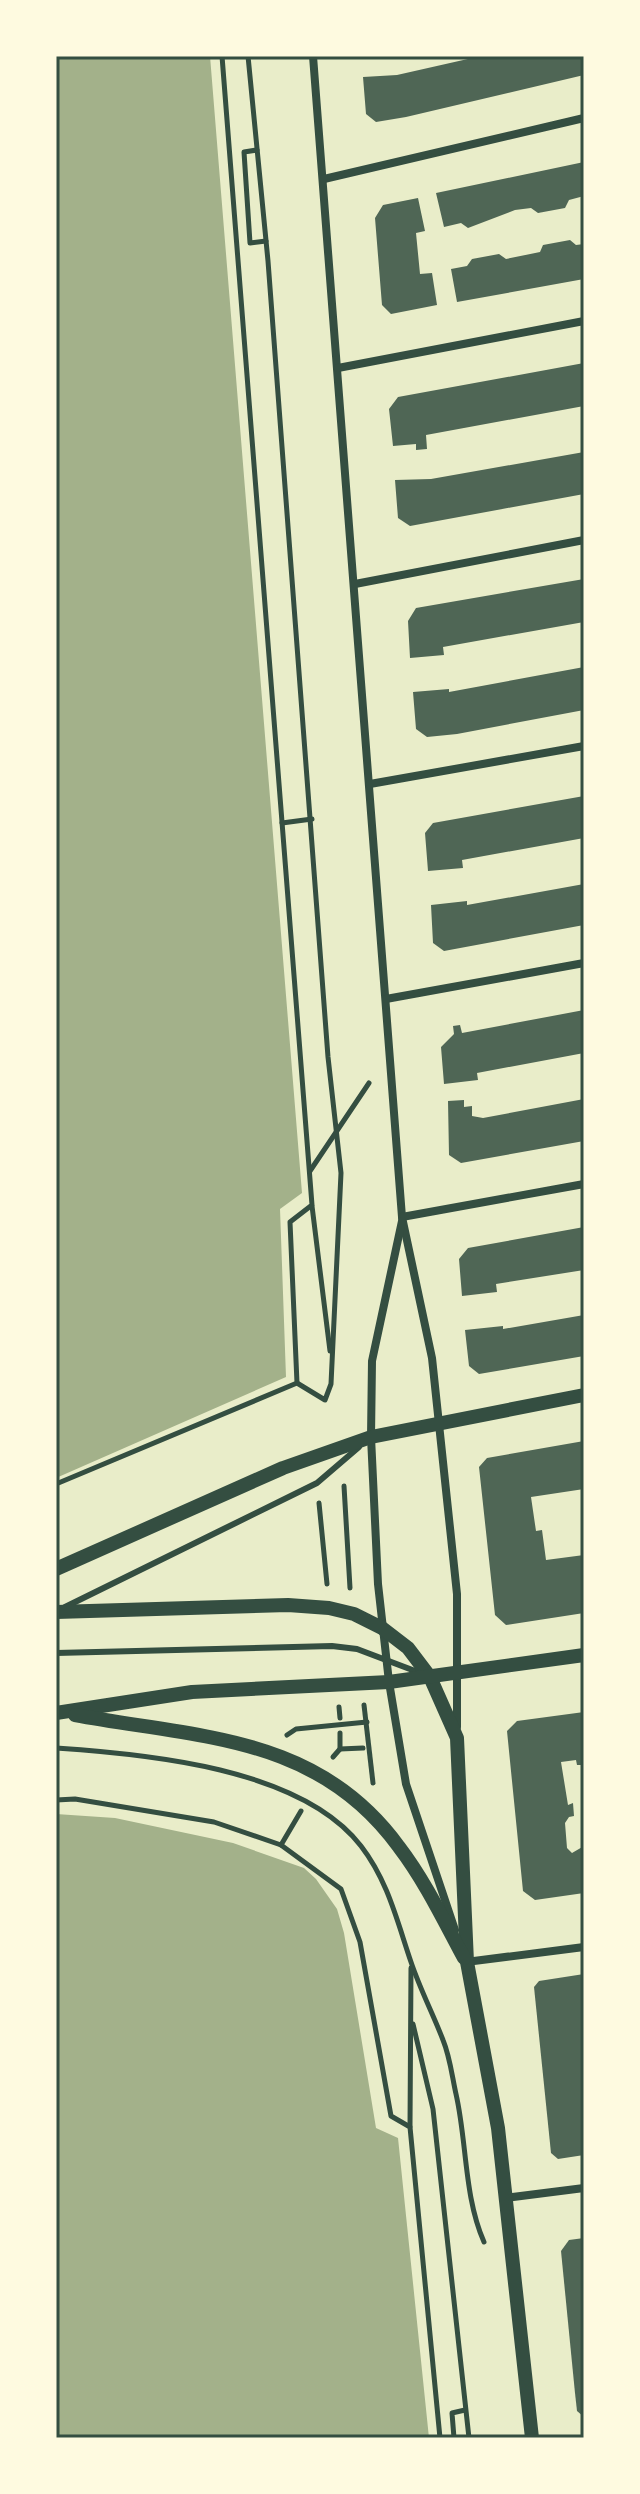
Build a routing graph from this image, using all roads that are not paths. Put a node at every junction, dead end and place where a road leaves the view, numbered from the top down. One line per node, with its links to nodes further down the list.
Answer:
1 (313, 56): 3 (street)
2 (584, 118): 3 (street)
3 (324, 179): 5 (street)
4 (584, 321): 5 (street)
5 (338, 368): 7 (street)
6 (584, 540): 7 (street)
7 (355, 584): 9 (street)
8 (584, 746): 9 (street)
9 (370, 784): 11 (street)
10 (584, 963): 11 (street)
11 (386, 999): 13 (street)
12 (584, 1184): 13 (street)
13 (402, 1217): 15 (street); 16 (street)
14 (584, 1395): 15 (street)
15 (438, 1421): 16 (street); 23 (street)
16 (371, 1437): 17 (street); 18 (lane); 19 (street)
17 (56, 1569)
18 (56, 1611): 19 (street)
19 (382, 1628): 22 (street); 24 (street)
20 (56, 1653): 22 (lane)
21 (584, 1655): 23 (street)
22 (386, 1658): 24 (lane); 25 (street)
23 (456, 1672): 24 (street); 27 (street)
24 (430, 1677): 25 (street); 27 (street)
25 (389, 1682): 26 (street); 29 (street)
26 (60, 1712): 29 (street)
27 (457, 1738): 29 (street)
28 (584, 1947): 29 (street)
29 (467, 1962): 31 (street)
30 (584, 2188): 31 (street)
31 (505, 2198): 32 (street)
32 (532, 2438)

